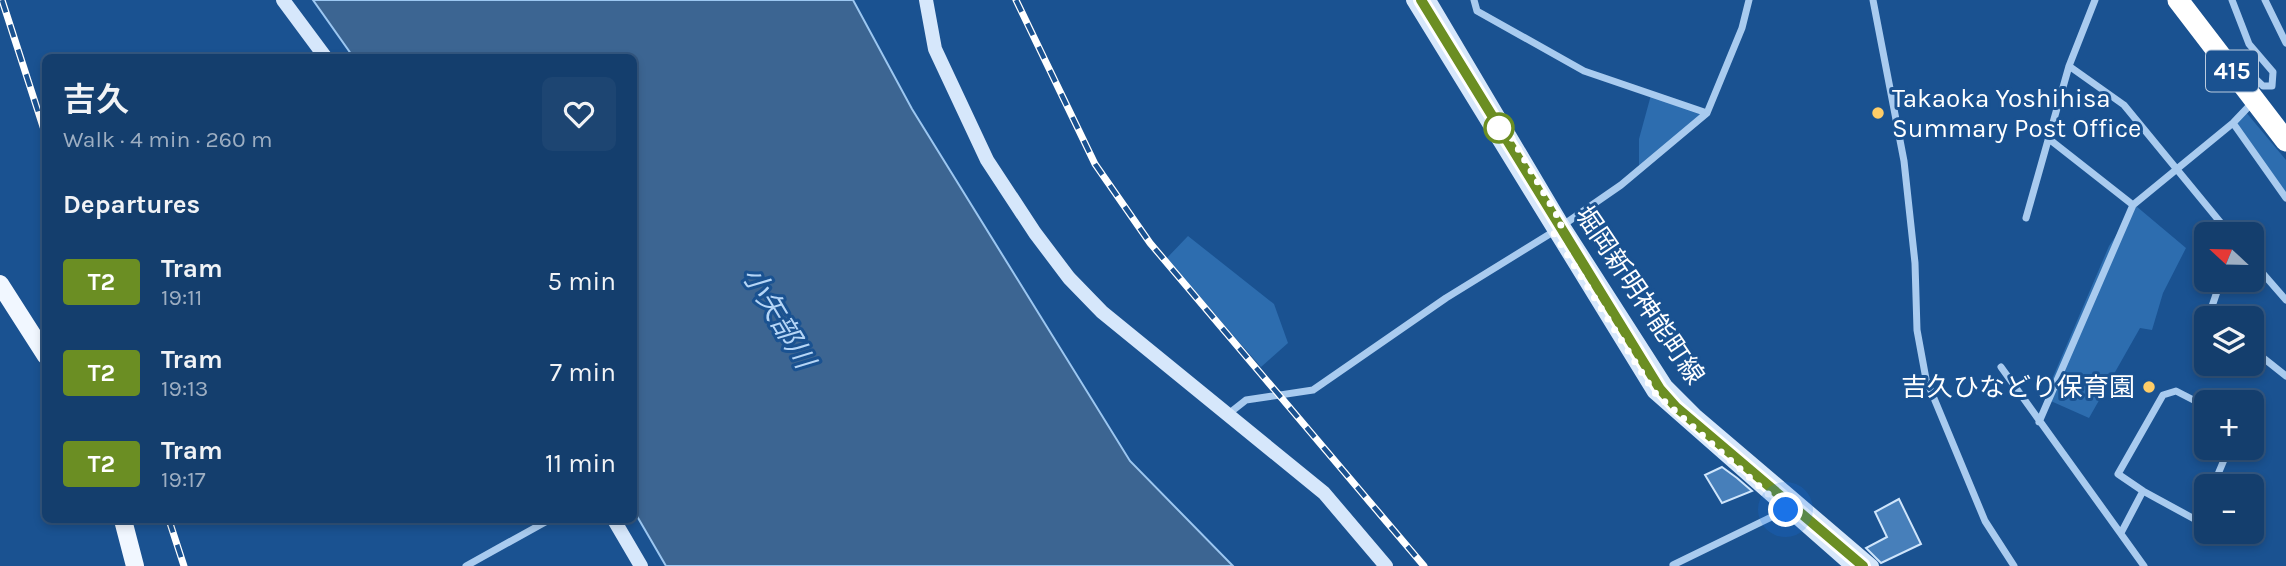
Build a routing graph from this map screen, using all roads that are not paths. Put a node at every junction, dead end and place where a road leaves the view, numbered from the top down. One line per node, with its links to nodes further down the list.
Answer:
1 (283, 0): 13 (main road)
2 (926, 0): 35 (main road)
3 (1413, 0): 26 (main road, 堀岡新明神能町線)
4 (1429, 0): 26 (main road, 堀岡新明神能町線)
5 (1474, 0): 17 (street)
6 (1749, 0): 17 (street)
7 (1873, 0): 51 (street)
8 (2095, 0): 15 (street)
9 (2178, 0): 14 (highway, 415)
10 (2232, 0): 14 (street)
11 (2265, 0): 12 (street)
12 (2286, 43)
13 (323, 54)
14 (2221, 57): 16 (highway, 415)
15 (2069, 66): 19 (street); 21 (street)
16 (2255, 100): 18 (street); 20 (highway, 415)
17 (1707, 113): 26 (street)
18 (2233, 123): 21 (street); 22 (street)
19 (2049, 139): 23 (street); 24 (street)
20 (2286, 141)
21 (2176, 169): 23 (street); 25 (street)
22 (2286, 198)
23 (2133, 205): 36 (street)
24 (2025, 218)
25 (2220, 222)
26 (1558, 228): 35 (street); 38 (main road, 堀岡新明神能町線); 50 (main road, 堀岡新明神能町線)
27 (2264, 275): 29 (street)
28 (0, 284): 30 (main road)
29 (2286, 300)
30 (42, 350)
31 (2264, 359): 33 (street)
32 (2001, 367): 36 (street)
33 (2286, 376)
34 (2194, 400): 37 (street)
35 (1227, 415): 48 (main road)
36 (2039, 422): 43 (street)
37 (2143, 492): 39 (street); 43 (street)
38 (1786, 510): 44 (street); 49 (main road, 堀岡新明神能町線)
39 (2194, 519)
40 (124, 523): 45 (main road)
41 (544, 523): 46 (street)
42 (616, 523): 47 (main road)
43 (2121, 534): 52 (street)
44 (1672, 565)
45 (135, 566)
46 (466, 566)
47 (641, 566)
48 (1386, 566)
49 (1852, 566)
50 (1872, 566)
51 (2014, 566)
52 (2144, 566)

